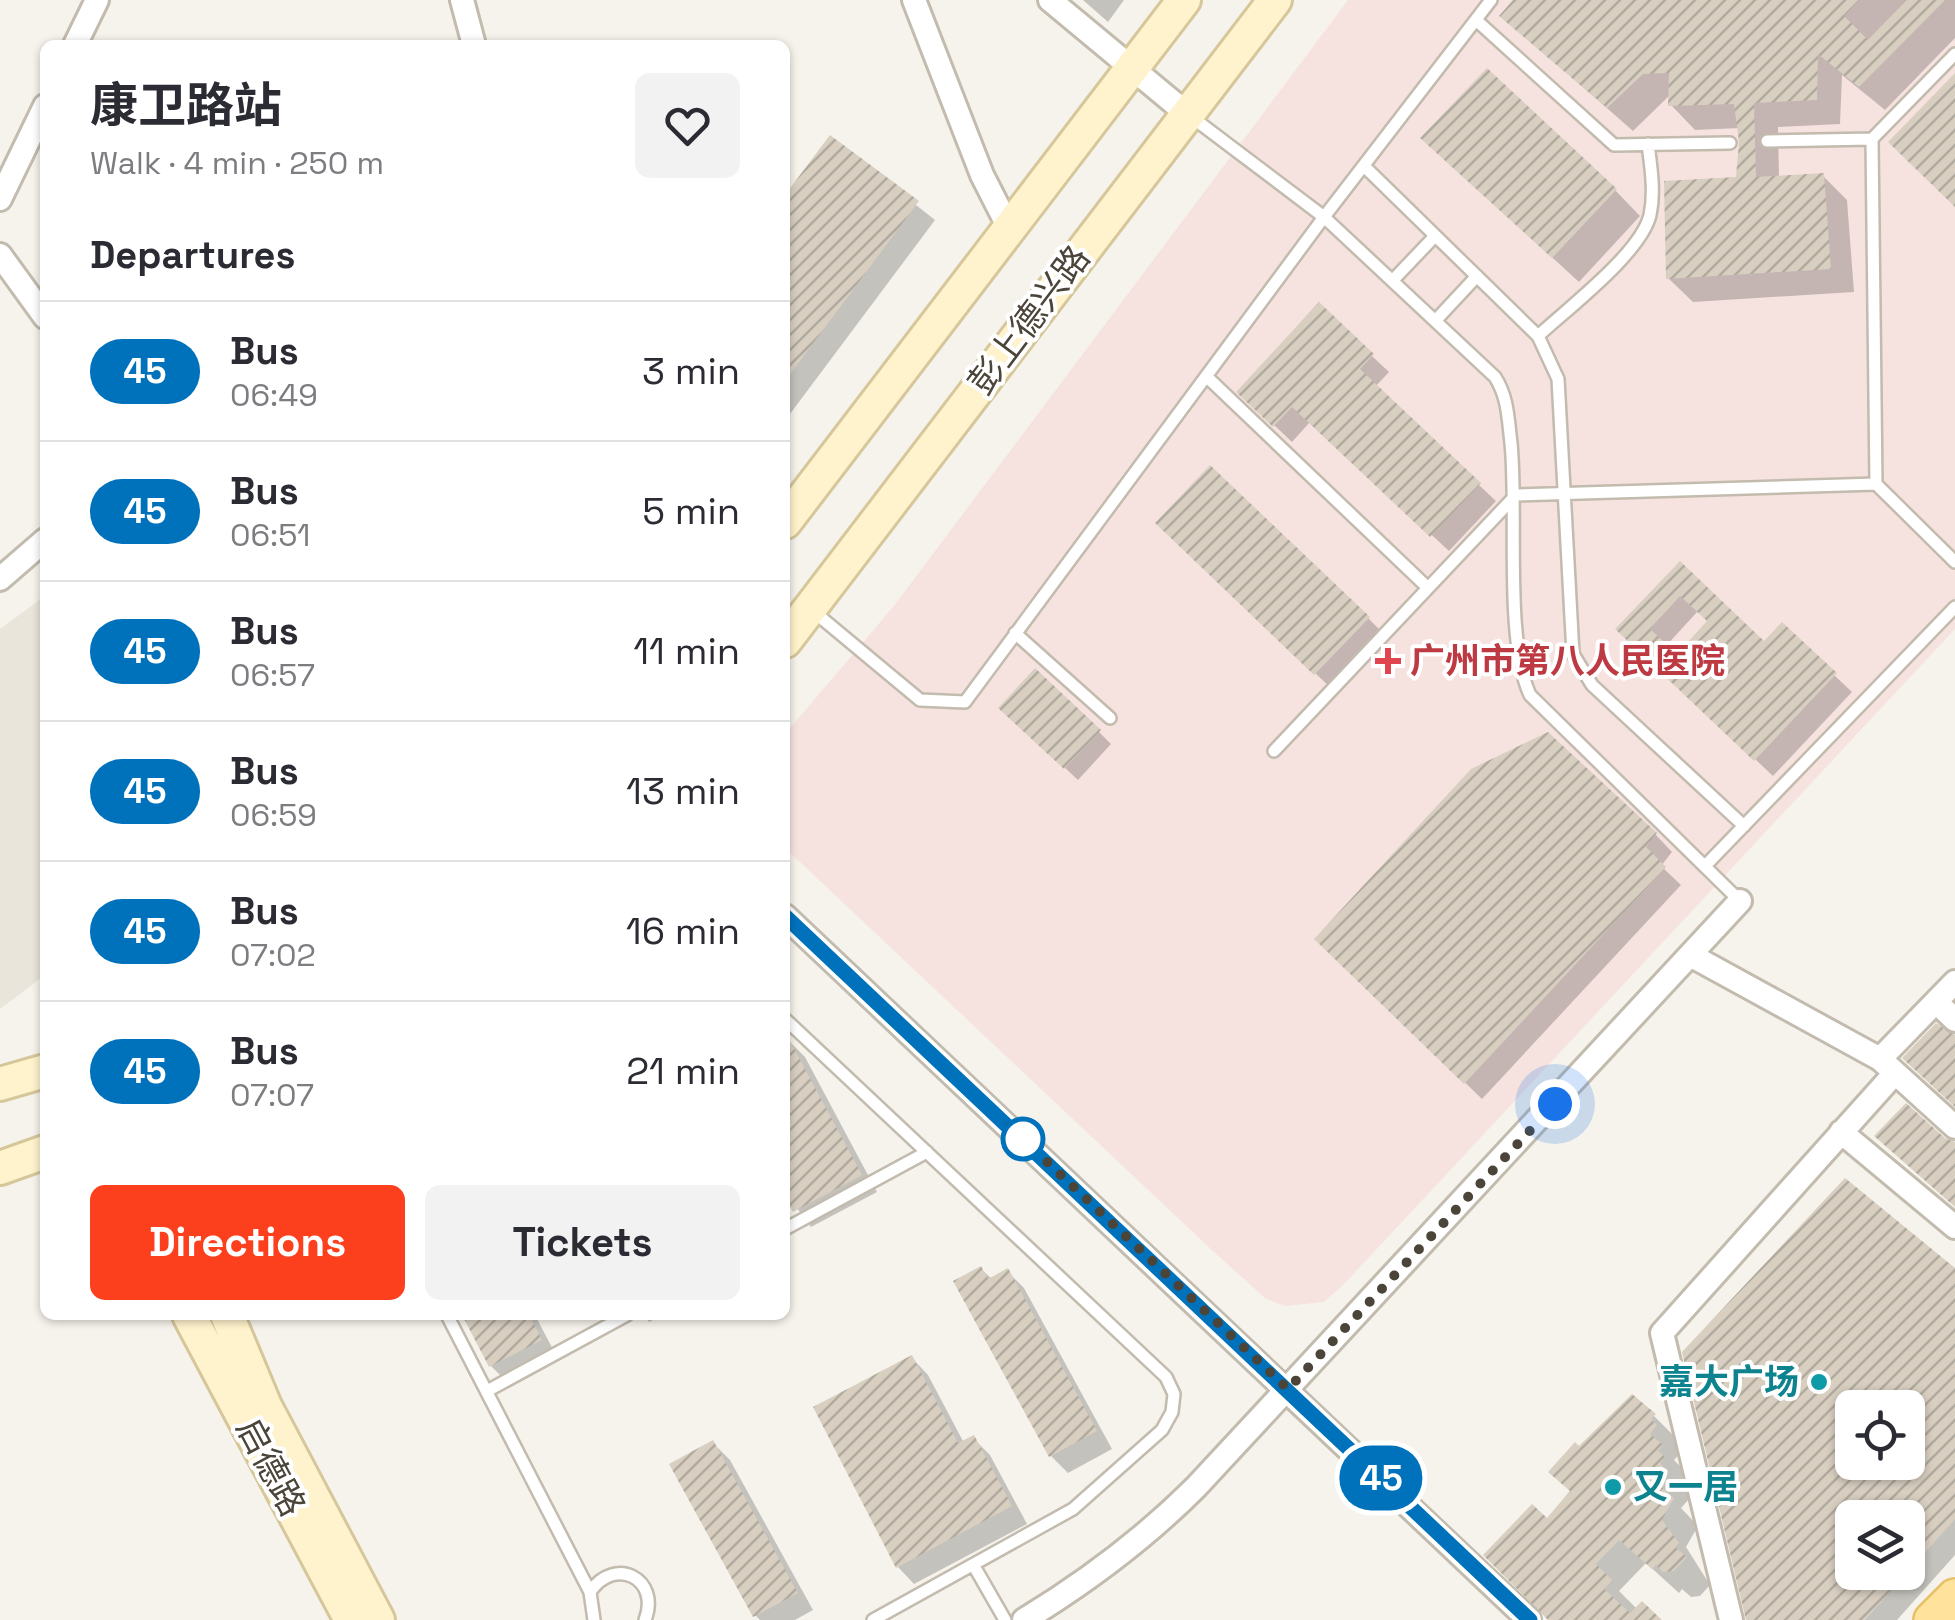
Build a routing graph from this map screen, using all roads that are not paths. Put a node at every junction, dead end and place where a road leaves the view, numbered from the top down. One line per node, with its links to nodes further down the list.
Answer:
1 (97, 0): 9 (street)
2 (462, 0): 10 (street)
3 (914, 0): 22 (street)
4 (1050, 0): 12 (street)
5 (1184, 0): 12 (street, 彭上德兴路)
6 (1276, 0): 13 (street, 彭上德兴路)
7 (1492, 0): 8 (lane)
8 (1476, 20): 18 (lane); 19 (lane)
9 (77, 40)
10 (473, 40)
11 (1955, 54): 15 (lane)
12 (1132, 70): 13 (street); 22 (street, 彭上德兴路)
13 (1186, 113): 21 (lane); 40 (street, 彭上德兴路)
14 (40, 116): 20 (street)
15 (1872, 139): 17 (lane); 31 (lane)
16 (1730, 142): 18 (lane)
17 (1767, 142)
18 (1648, 144): 29 (lane)
19 (1364, 166): 21 (lane); 23 (lane)
20 (0, 199)
21 (1324, 217): 26 (lane); 30 (lane)
22 (1010, 230): 34 (street, 彭上德兴路)
23 (1435, 236): 25 (lane); 26 (lane)
24 (0, 255): 27 (street)
25 (1476, 276): 28 (lane); 29 (lane)
26 (1394, 280): 28 (lane)
27 (40, 311)
28 (1436, 320): 32 (lane)
29 (1538, 336): 33 (lane)
30 (1206, 376): 38 (lane); 41 (lane)
31 (1876, 484): 33 (lane); 36 (lane)
32 (1516, 495): 33 (lane); 38 (lane); 46 (lane)
33 (1563, 496): 45 (lane)
34 (790, 516)
35 (40, 544): 37 (street)
36 (1955, 562)
37 (0, 579)
38 (1426, 586): 44 (lane)
39 (1955, 607): 45 (lane)
40 (810, 608): 41 (lane); 42 (street, 彭上德兴路)
41 (1015, 633): 43 (lane)
42 (790, 634)
43 (1110, 718)
44 (1274, 751)
45 (1744, 826): 46 (lane)
46 (1705, 866): 47 (lane)
47 (1740, 901): 49 (street)
48 (790, 921): 68 (street)
49 (1692, 956): 54 (street); 68 (street)
50 (1955, 982): 51 (street)
51 (1936, 1002): 52 (street); 54 (street)
52 (1955, 1020)
53 (790, 1025): 59 (lane)
54 (1888, 1066): 57 (street); 58 (street)
55 (40, 1073): 56 (street)
56 (0, 1084)
57 (1955, 1127)
58 (1841, 1132): 63 (street); 81 (street)
59 (927, 1152): 62 (lane); 70 (lane)
60 (40, 1154): 61 (street)
61 (0, 1168)
62 (790, 1226)
63 (1955, 1226)
64 (192, 1320): 73 (street, 启德路)
65 (229, 1320): 74 (street, 启德路)
66 (450, 1320): 69 (lane)
67 (617, 1320): 69 (lane)
68 (1288, 1389): 79 (street); 80 (street)
69 (487, 1390): 71 (lane)
70 (974, 1566): 77 (lane); 78 (lane)
71 (590, 1592): 75 (lane); 76 (lane)
72 (1955, 1596): 82 (main road)
73 (351, 1620)
74 (378, 1620)
75 (592, 1620)
76 (645, 1620)
77 (873, 1620)
78 (1005, 1620)
79 (1024, 1620)
80 (1530, 1620)
81 (1731, 1620)
82 (1932, 1620)

